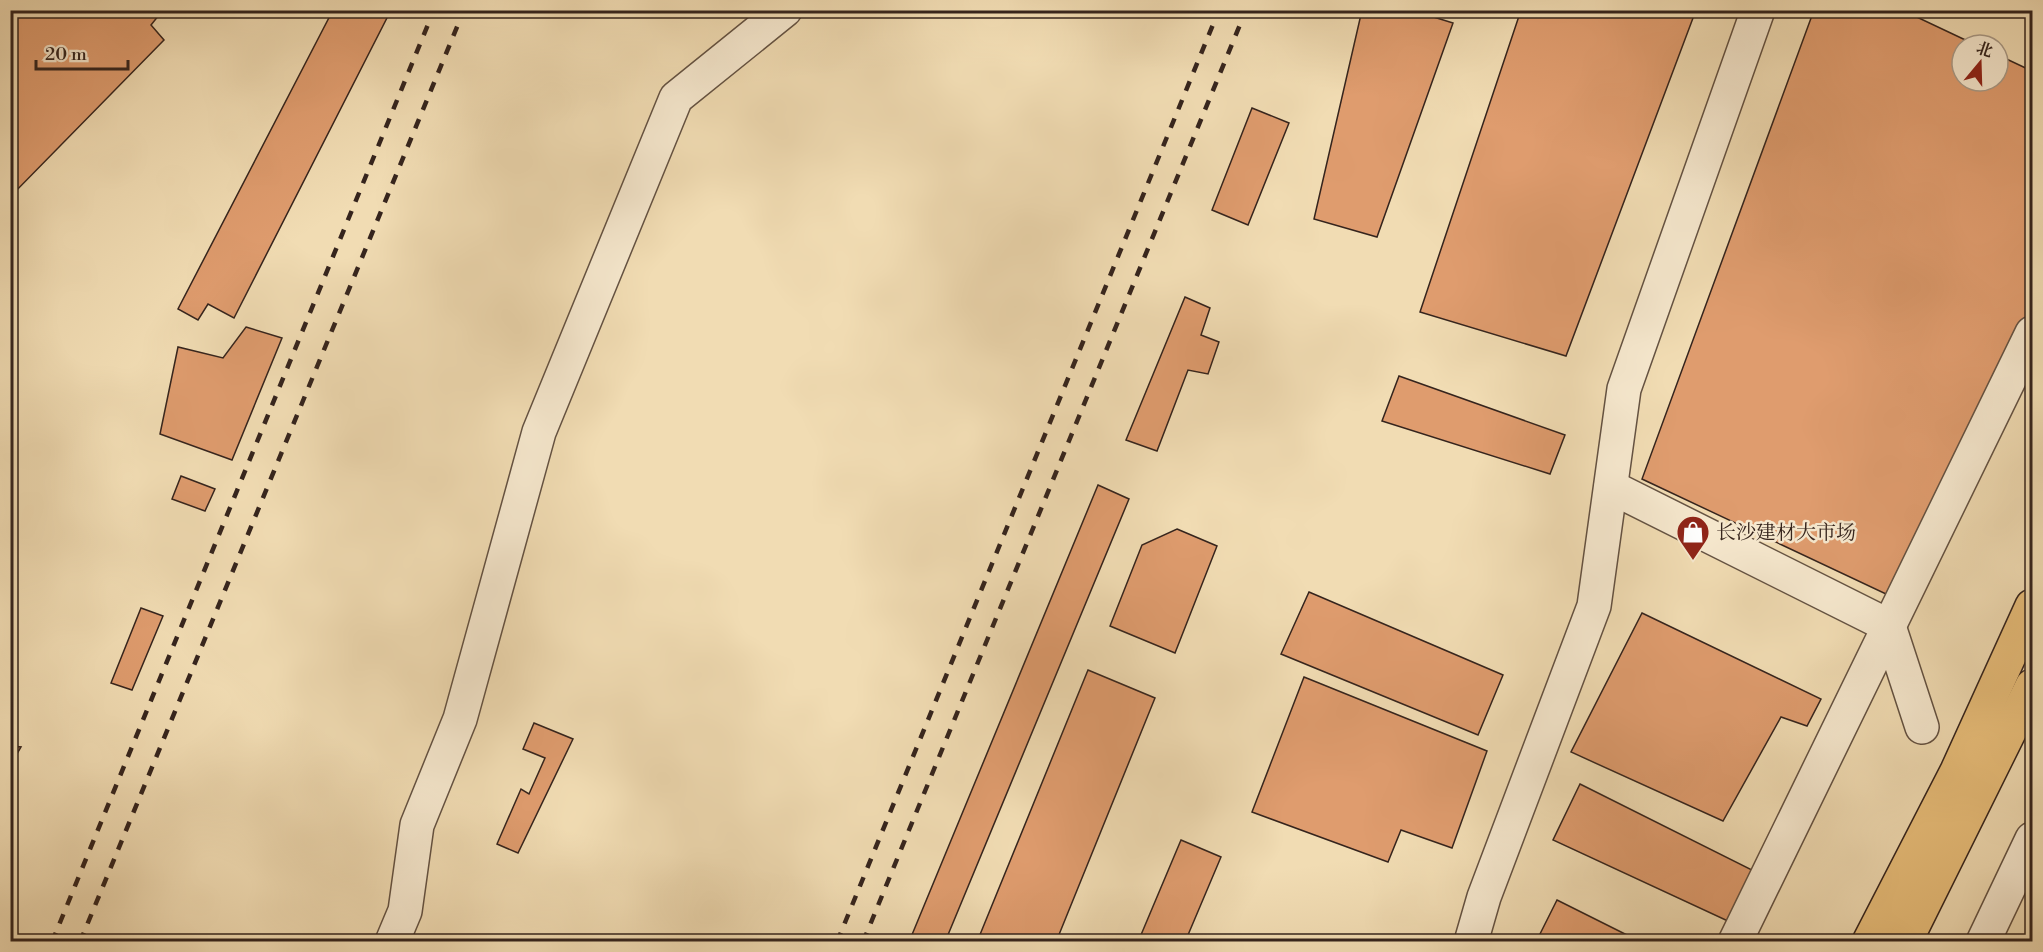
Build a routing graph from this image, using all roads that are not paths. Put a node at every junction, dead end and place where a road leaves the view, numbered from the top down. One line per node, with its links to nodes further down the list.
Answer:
1 (785, 10): 10 (street)
2 (1758, 10): 4 (street)
3 (2032, 333): 6 (street)
4 (1611, 487): 6 (street); 11 (street)
5 (2032, 606): 13 (highway)
6 (1889, 626): 8 (street); 12 (street)
7 (2032, 686): 14 (highway)
8 (1922, 727)
9 (2032, 839): 15 (street)
10 (392, 942)
11 (1471, 942)
12 (1735, 942)
13 (1869, 942)
14 (1905, 942)
15 (1983, 942)

